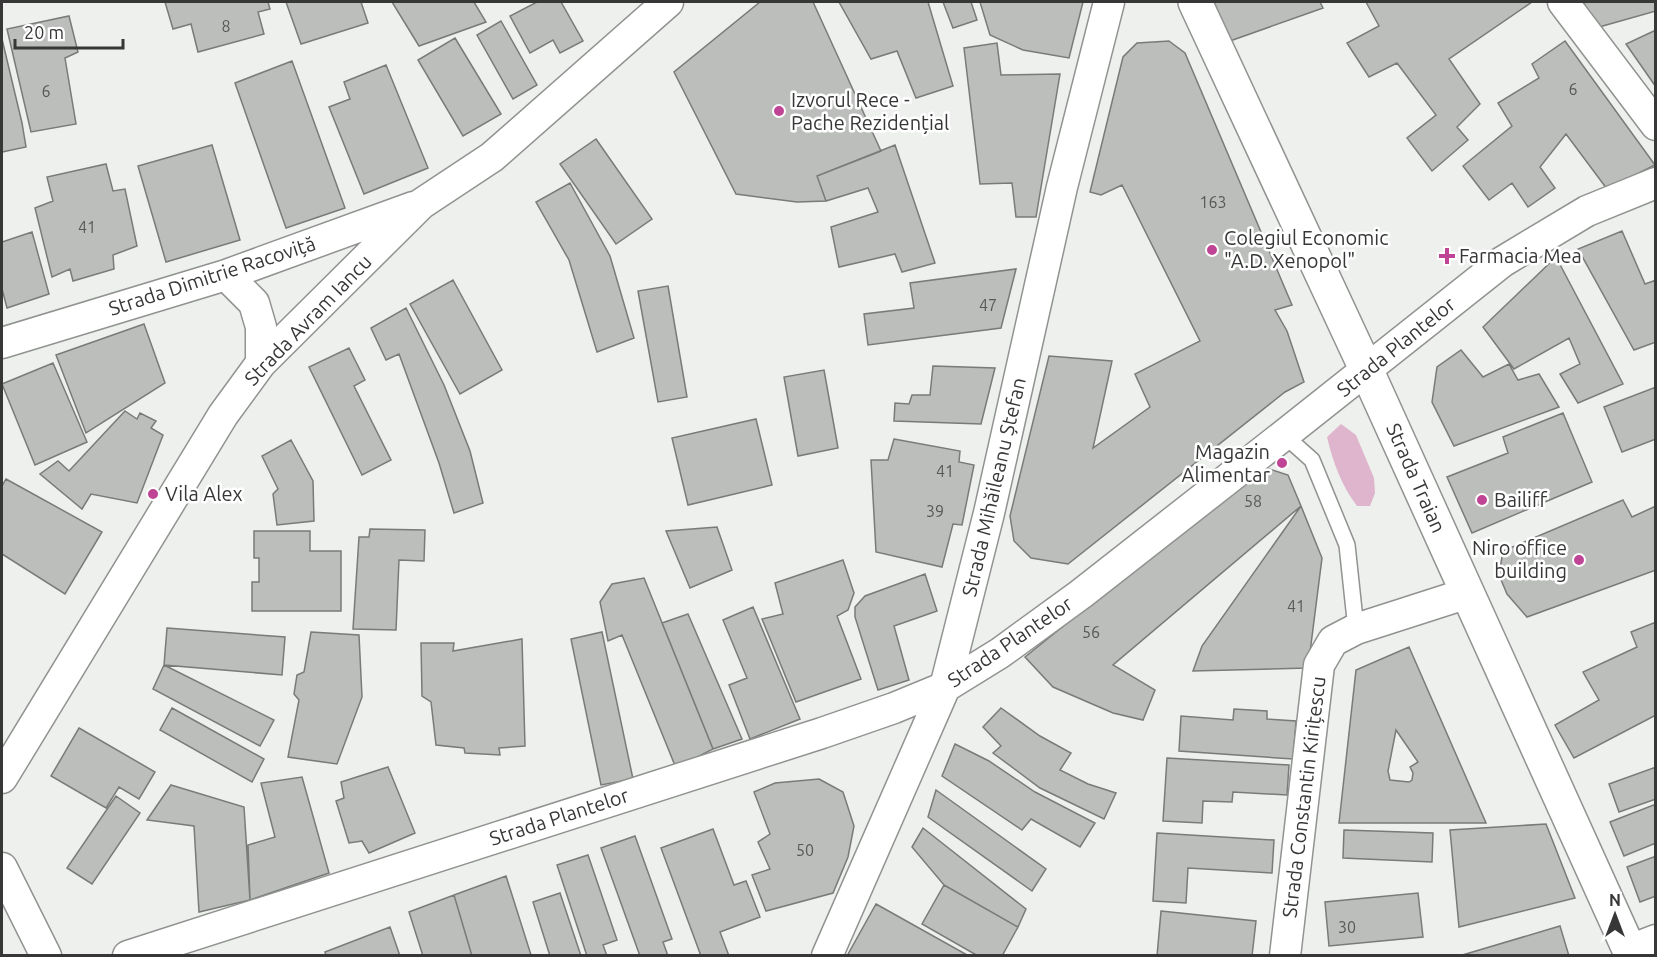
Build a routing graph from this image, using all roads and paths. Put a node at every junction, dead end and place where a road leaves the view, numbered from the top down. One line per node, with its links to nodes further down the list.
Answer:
1 (668, 2): 7 (street, Strada Avram Iancu)
2 (1109, 2): 15 (street, Strada Mihăileanu Ștefan)
3 (1195, 2): 11 (street, Strada Traian)
4 (1563, 2): 5 (street)
5 (1656, 125)
6 (1656, 183): 11 (street, Strada Plantelor)
7 (422, 204): 8 (street, Strada Dimitrie Racoviță); 10 (street, Strada Avram Iancu)
8 (226, 275): 9 (street, Strada Dimitrie Racoviță); 10 (street)
9 (2, 343)
10 (261, 363): 16 (street, Strada Avram Iancu)
11 (1366, 369): 12 (street, Strada Plantelor); 13 (street, Strada Traian)
12 (1284, 435): 14 (lane); 15 (street, Strada Plantelor)
13 (1468, 593): 14 (street, Strada Constantin Kirițescu); 18 (street, Strada Traian)
14 (1356, 629): 22 (street, Strada Constantin Kirițescu)
15 (945, 687): 20 (street, Strada Plantelor); 21 (street, Strada Mihăileanu Ștefan)
16 (2, 778)
17 (2, 868): 19 (street)
18 (1639, 949)
19 (46, 956)
20 (128, 956)
21 (827, 956)
22 (1285, 956)

